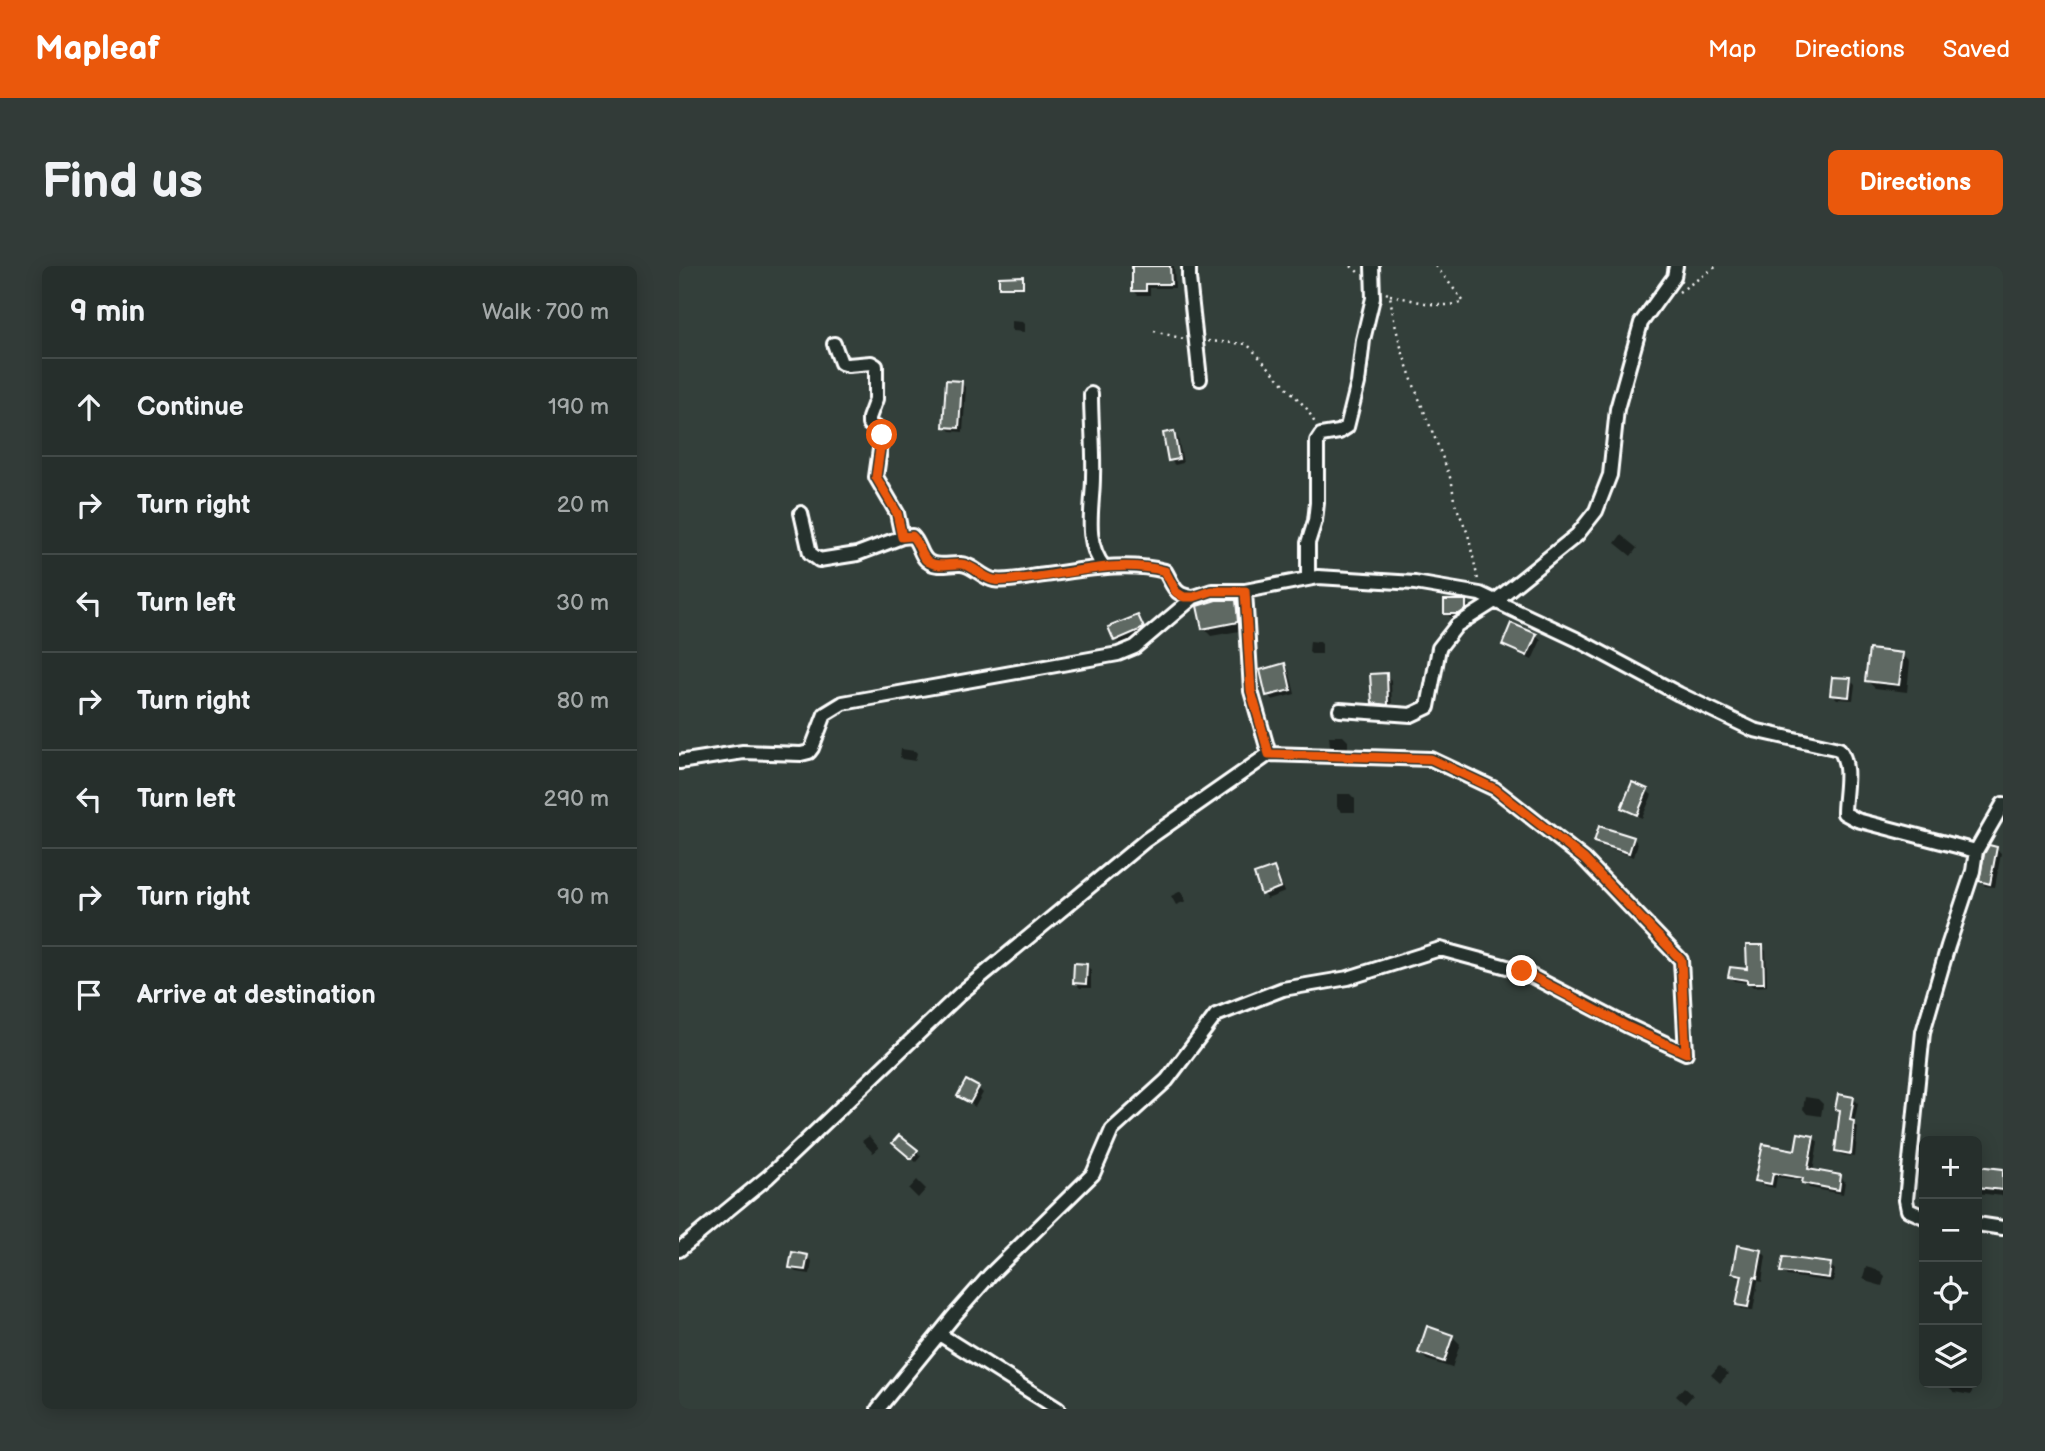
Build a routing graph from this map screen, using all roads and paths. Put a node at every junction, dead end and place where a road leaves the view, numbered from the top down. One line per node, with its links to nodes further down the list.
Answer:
1 (1189, 266): 11 (street)
2 (1351, 266): 7 (path)
3 (1372, 266): 7 (street)
4 (1436, 266): 8 (path)
5 (1676, 266): 9 (street)
6 (1717, 266): 9 (path)
7 (1373, 288): 8 (path); 15 (street)
8 (1390, 295): 21 (path)
9 (1658, 298): 23 (street)
10 (1154, 331): 11 (path)
11 (1195, 339): 13 (street); 15 (path)
12 (834, 344): 17 (street)
13 (1200, 379)
14 (1091, 394): 18 (street)
15 (1321, 435): 19 (street)
16 (801, 513): 17 (street)
17 (902, 537): 18 (street)
18 (1104, 567): 22 (street)
19 (1308, 579): 20 (street); 21 (street)
20 (1245, 591): 22 (street); 25 (street)
21 (1480, 594): 23 (street)
22 (1194, 597): 26 (street)
23 (1495, 601): 24 (street); 28 (street)
24 (1340, 710)
25 (1269, 754): 32 (street); 33 (street)
26 (679, 762)
27 (2003, 804): 28 (street)
28 (1976, 851): 29 (street)
29 (1919, 1216)
30 (1982, 1225): 31 (street)
31 (2003, 1228)
32 (679, 1250)
33 (939, 1334): 34 (street); 35 (street)
34 (878, 1409)
35 (1058, 1409)

